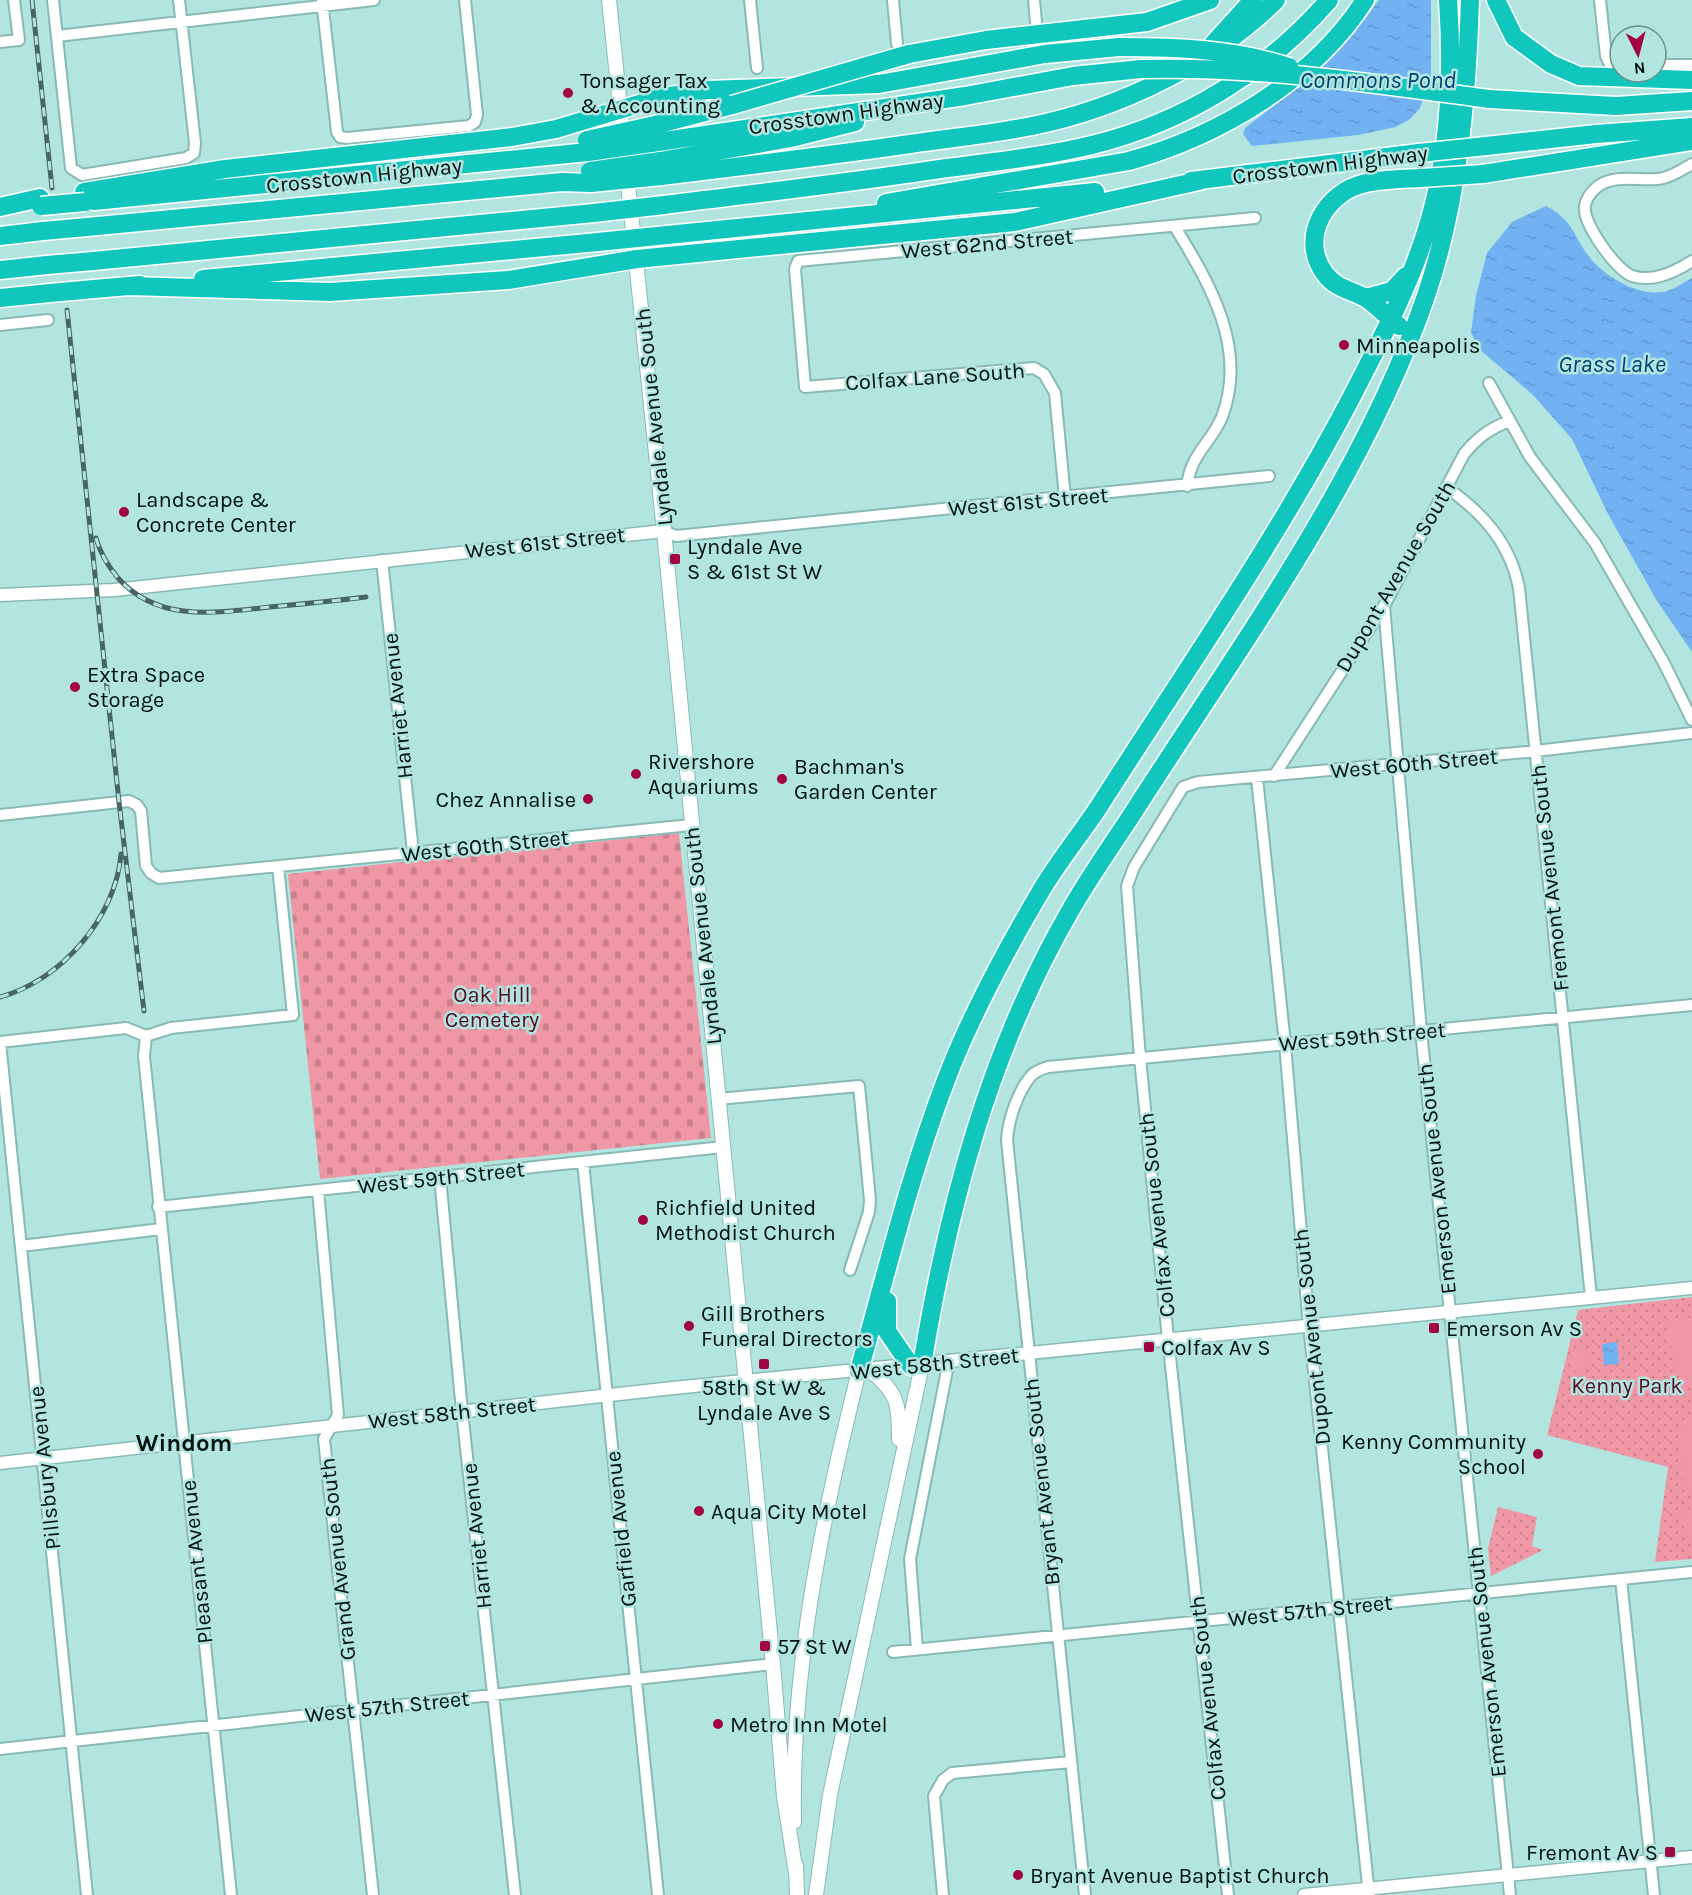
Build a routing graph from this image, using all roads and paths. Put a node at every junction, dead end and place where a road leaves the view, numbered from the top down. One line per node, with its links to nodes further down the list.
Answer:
1 (15, 0): 23 (street)
2 (53, 0): 22 (street)
3 (179, 0): 20 (street)
4 (374, 0): 19 (street)
5 (465, 0): 19 (street)
6 (609, 0): 34 (main road, Lyndale Avenue South)
7 (750, 0): 29 (street)
8 (893, 0): 24 (street)
9 (1034, 0): 21 (street)
10 (1210, 0): 24 (highway)
11 (1253, 0): 25 (highway)
12 (1276, 0): 25 (highway)
13 (1329, 0): 49 (highway, bridge)
14 (1365, 0): 43 (highway)
15 (1448, 0): 50 (highway)
16 (1470, 0): 57 (highway)
17 (1496, 0): 31 (highway)
18 (1600, 0): 26 (street)
19 (322, 3): 20 (street)
20 (181, 22): 22 (street); 41 (street)
21 (1036, 22)
22 (57, 36): 41 (street)
23 (0, 42)
24 (903, 49): 36 (highway, bridge)
25 (1203, 57): 39 (highway)
26 (1608, 58)
27 (1668, 64): 28 (street)
28 (1692, 65)
29 (757, 68)
30 (1316, 76): 32 (highway, Crosstown Highway, bridge); 33 (highway, Crosstown Highway, bridge); 34 (highway, bridge)
31 (1692, 80)
32 (965, 96): 36 (highway, Crosstown Highway); 39 (highway)
33 (1692, 101)
34 (620, 111): 41 (highway); 47 (main road, Lyndale Avenue South)
35 (1692, 127): 40 (highway, Crosstown Highway, bridge)
36 (656, 134): 41 (highway, Crosstown Highway, bridge)
37 (1692, 141): 53 (highway, bridge)
38 (1692, 164): 48 (street)
39 (660, 168): 46 (highway, bridge)
40 (1203, 180): 43 (highway, Crosstown Highway); 47 (highway)
41 (83, 190): 42 (highway, Crosstown Highway, bridge)
42 (0, 209)
43 (842, 218): 51 (highway, Crosstown Highway, bridge)
44 (1255, 218): 45 (street, West 62nd Street)
45 (1175, 227): 59 (street, West 62nd Street); 62 (street)
46 (0, 236)
47 (637, 259): 51 (highway); 65 (main road, Lyndale Avenue South)
48 (1692, 261)
49 (0, 270)
50 (1411, 270): 53 (highway); 55 (highway)
51 (129, 286): 52 (highway, Crosstown Highway, bridge)
52 (0, 298)
53 (1366, 298): 55 (highway)
54 (48, 320): 56 (street)
55 (1390, 320): 57 (highway); 97 (highway)
56 (0, 325)
57 (1405, 350): 106 (highway)
58 (1489, 383): 60 (street)
59 (805, 387): 64 (street, Colfax Lane South)
60 (1509, 421): 63 (street, Dupont Avenue South); 69 (street)
61 (1269, 476): 62 (street, West 61st Street)
62 (1188, 486): 64 (street, West 61st Street)
63 (1446, 487): 68 (street, Dupont Avenue South); 71 (street, Fremont Avenue South)
64 (1065, 498): 65 (street, West 61st Street)
65 (664, 531): 66 (street, West 61st Street); 77 (main road, Lyndale Avenue South)
66 (382, 560): 67 (street, West 61st Street); 78 (street, Harriet Avenue)
67 (0, 595)
68 (1384, 606): 72 (street, Emerson Avenue South); 73 (street, Dupont Avenue South)
69 (1692, 720)
70 (1692, 733): 71 (street, West 60th Street)
71 (1535, 750): 72 (street, West 60th Street); 81 (street, Fremont Avenue South)
72 (1398, 765): 73 (street, West 60th Street); 82 (street, Emerson Avenue South)
73 (1274, 776): 74 (street, West 60th Street)
74 (1257, 778): 75 (street, West 60th Street); 85 (street, Dupont Avenue South)
75 (1176, 797): 86 (street, Colfax Avenue South)
76 (0, 815): 79 (street)
77 (691, 825): 78 (street, West 60th Street); 88 (main road, Lyndale Avenue South)
78 (412, 852): 79 (street, West 60th Street)
79 (278, 866): 83 (street)
80 (1692, 1005): 81 (street, West 59th Street)
81 (1563, 1017): 82 (street, West 59th Street); 100 (street, Fremont Avenue South)
82 (1421, 1031): 85 (street, West 59th Street); 101 (street, Emerson Avenue South)
83 (146, 1036): 84 (street); 94 (street)
84 (0, 1042): 89 (street, Pillsbury Avenue)
85 (1285, 1044): 86 (street, West 59th Street); 102 (street, Dupont Avenue South)
86 (1140, 1058): 87 (street, West 59th Street); 103 (street, Colfax Avenue South)
87 (1033, 1073): 104 (street, Bryant Avenue South)
88 (718, 1099): 90 (main road, Lyndale Avenue South); 98 (street)
89 (3, 1108): 96 (street, Pillsbury Avenue)
90 (723, 1147): 91 (street, West 59th Street); 108 (main road, Lyndale Avenue South)
91 (583, 1162): 92 (street, West 59th Street); 109 (street, Garfield Avenue)
92 (440, 1177): 93 (street, West 59th Street); 110 (street, Harriet Avenue)
93 (318, 1190): 94 (street, West 59th Street); 111 (street, Grand Avenue South)
94 (158, 1207): 95 (street, Pleasant Avenue)
95 (161, 1229): 96 (street); 112 (street, Pleasant Avenue)
96 (21, 1246): 113 (street, Pillsbury Avenue)
97 (892, 1254): 106 (highway); 107 (highway)
98 (850, 1270)
99 (1692, 1288): 100 (street, West 58th Street)
100 (1591, 1297): 101 (street, West 58th Street)
101 (1449, 1311): 102 (street, West 58th Street); 118 (street, Emerson Avenue South)
102 (1310, 1324): 103 (street, West 58th Street); 119 (street, Dupont Avenue South)
103 (1168, 1338): 104 (street, West 58th Street); 120 (street, Colfax Avenue South)
104 (1028, 1353): 105 (street, West 58th Street); 121 (street, Bryant Avenue South)
105 (949, 1360): 106 (street, West 58th Street); 122 (street)
106 (916, 1365): 107 (street, West 58th Street); 114 (main road)
107 (865, 1371): 108 (street, West 58th Street); 114 (main road); 134 (main road)
108 (746, 1381): 109 (street, West 58th Street); 124 (main road, Lyndale Avenue South)
109 (607, 1395): 110 (street, West 58th Street); 125 (street, Garfield Avenue)
110 (462, 1411): 111 (street, West 58th Street); 126 (street, Harriet Avenue)
111 (333, 1425): 112 (street, West 58th Street); 127 (street, Grand Avenue South)
112 (184, 1443): 113 (street, West 58th Street); 128 (street, Pleasant Avenue)
113 (43, 1458): 115 (street, West 58th Street); 129 (street, Pillsbury Avenue)
114 (900, 1462): 143 (main road)
115 (0, 1463)
116 (1692, 1572): 117 (street, West 57th Street)
117 (1621, 1579): 118 (street, West 57th Street); 133 (street)
118 (1479, 1593): 119 (street, West 57th Street); 135 (street, Emerson Avenue South)
119 (1339, 1606): 120 (street, West 57th Street); 136 (street, Dupont Avenue South)
120 (1197, 1621): 121 (street, West 57th Street); 146 (street, Colfax Avenue South)
121 (1057, 1634): 122 (street, West 57th Street); 131 (street, Bryant Avenue South)
122 (917, 1649): 123 (street, West 57th Street)
123 (893, 1652)
124 (773, 1664): 125 (street, West 57th Street); 134 (main road, Lyndale Avenue South)
125 (635, 1678): 126 (street, West 57th Street); 141 (street, Garfield Avenue)
126 (493, 1694): 127 (street, West 57th Street); 140 (street, Harriet Avenue)
127 (353, 1710): 128 (street, West 57th Street); 139 (street, Grand Avenue South)
128 (213, 1726): 129 (street, West 57th Street); 138 (street, Pleasant Avenue)
129 (73, 1742): 130 (street, West 57th Street); 137 (street, Pillsbury Avenue)
130 (0, 1749)
131 (1071, 1762): 144 (street); 145 (street, Bryant Avenue South)
132 (1692, 1857): 133 (street)
133 (1651, 1859): 135 (street); 149 (street)
134 (796, 1872): 142 (main road)
135 (1509, 1874): 136 (street); 148 (street, Emerson Avenue South)
136 (1368, 1891): 147 (street)
137 (87, 1895)
138 (231, 1895)
139 (373, 1895)
140 (515, 1895)
141 (658, 1895)
142 (797, 1895)
143 (816, 1895)
144 (944, 1895)
145 (1085, 1895)
146 (1228, 1895)
147 (1304, 1895)
148 (1510, 1895)
149 (1654, 1895)

